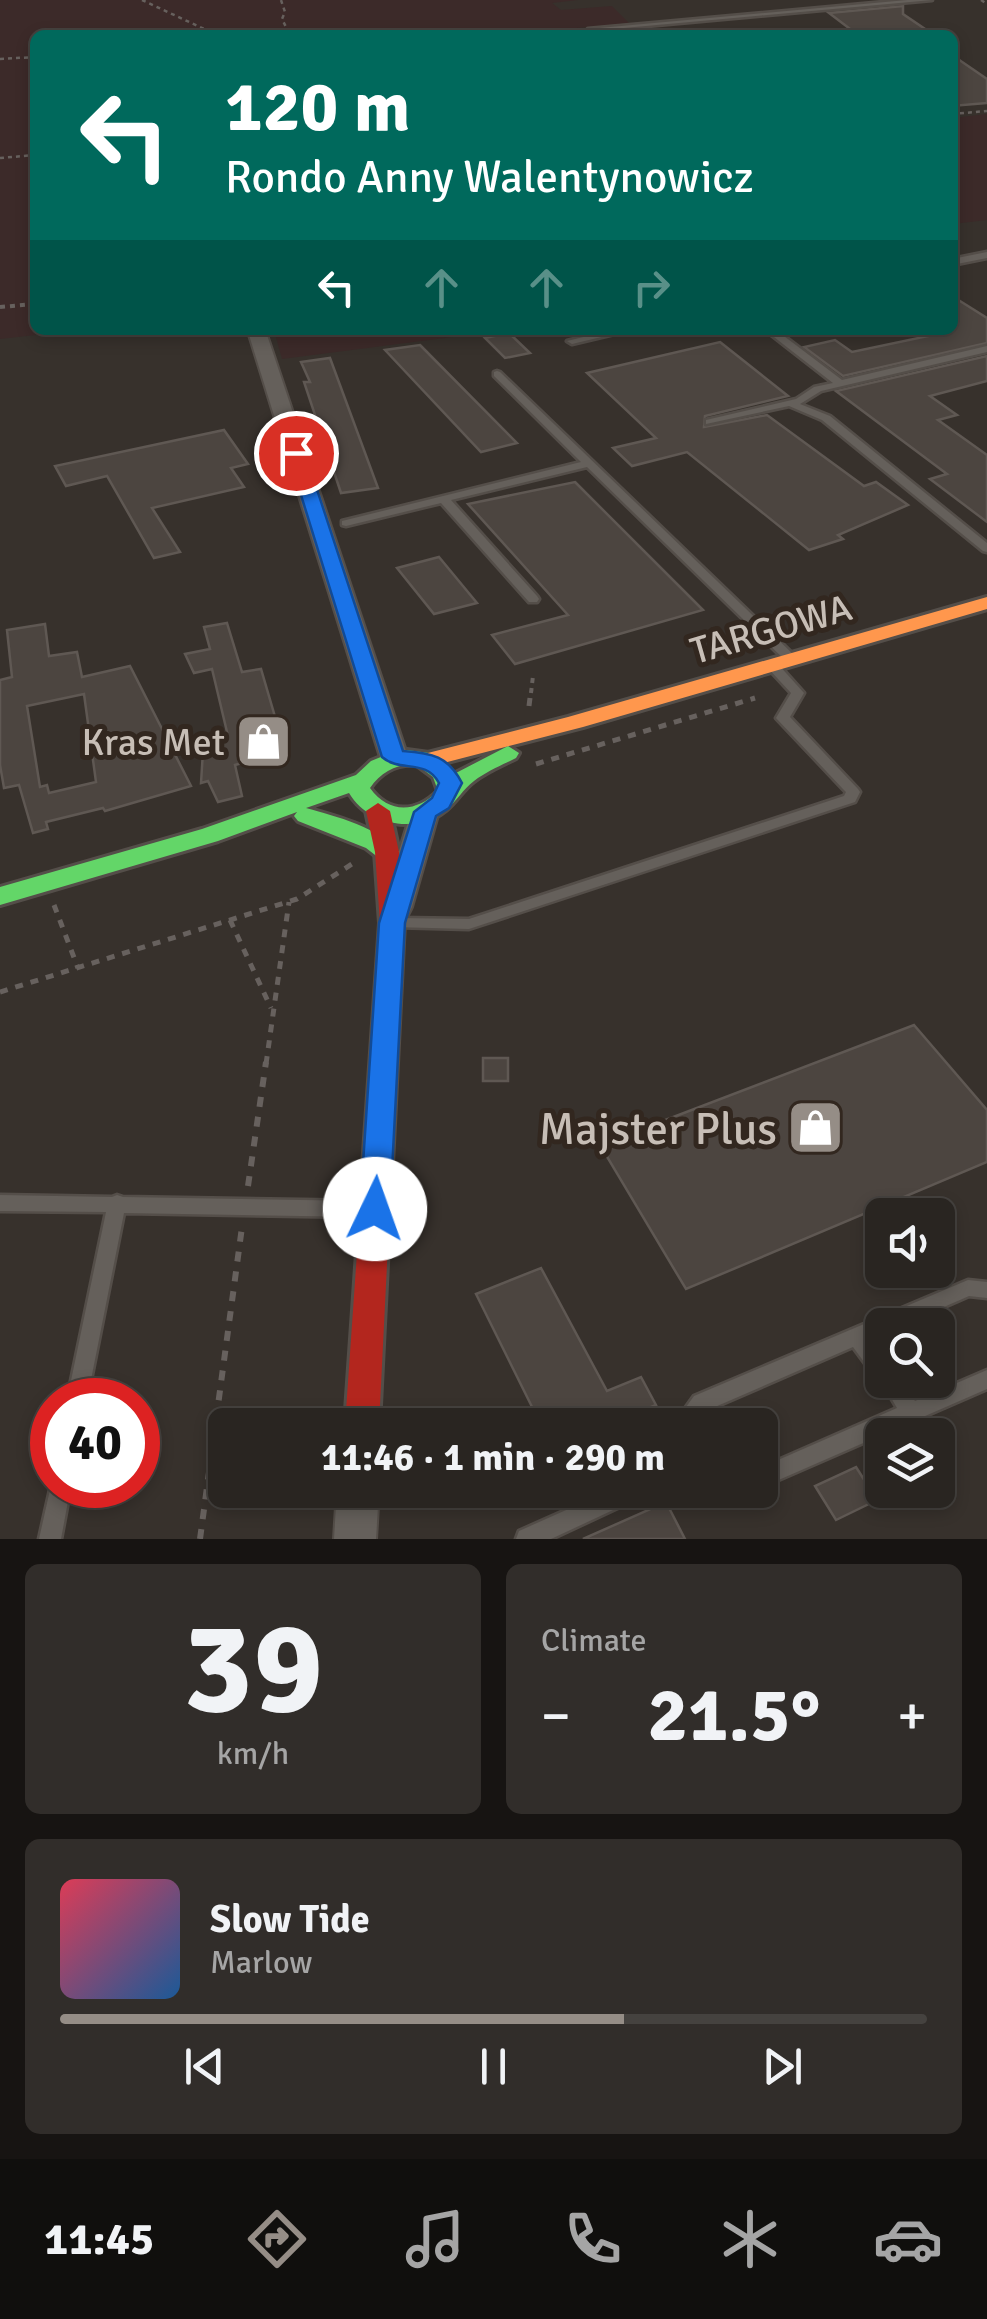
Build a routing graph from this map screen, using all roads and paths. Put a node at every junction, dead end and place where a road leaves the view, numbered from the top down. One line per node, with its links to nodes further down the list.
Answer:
1 (142, 0): 6 (path)
2 (281, 0): 7 (path)
3 (929, 0): 8 (lane)
4 (981, 0): 5 (path)
5 (987, 4)
6 (206, 30)
7 (287, 30)
8 (615, 30)
9 (30, 56): 10 (path)
10 (0, 59)
11 (987, 111): 12 (path)
12 (958, 113)
13 (30, 156): 14 (path)
14 (0, 158)
15 (987, 255): 16 (lane)
16 (958, 261)
17 (30, 304): 18 (path)
18 (0, 307)
19 (258, 335): 39 (street)
20 (601, 335): 22 (lane)
21 (777, 335): 25 (lane)
22 (572, 341)
23 (987, 349): 25 (lane)
24 (497, 374): 28 (lane)
25 (841, 384): 26 (lane)
26 (790, 402): 27 (lane); 31 (lane)
27 (710, 422)
28 (589, 463): 29 (lane); 34 (lane)
29 (444, 498): 30 (lane); 32 (lane)
30 (346, 523)
31 (987, 549)
32 (533, 600)
33 (987, 603): 34 (street, TARGOWA)
34 (782, 662): 36 (lane); 38 (street, TARGOWA)
35 (533, 676): 37 (path)
36 (790, 684): 41 (path); 52 (lane)
37 (528, 714)
38 (575, 722): 40 (street, TARGOWA); 43 (street, TARGOWA)
39 (394, 757): 40 (street); 42 (street)
40 (428, 760): 43 (street)
41 (519, 769)
42 (359, 781): 44 (street); 47 (street)
43 (449, 790): 45 (street)
44 (374, 809): 45 (street); 46 (street); 48 (street)
45 (425, 812): 52 (street)
46 (306, 816): 47 (street); 48 (street)
47 (210, 835): 49 (street)
48 (387, 852): 51 (path); 52 (street)
49 (46, 882): 50 (street); 53 (path)
50 (0, 896)
51 (230, 920): 53 (path); 55 (path)
52 (392, 923): 59 (street)
53 (78, 968): 54 (path)
54 (0, 992)
55 (271, 1010)
56 (0, 1202): 57 (lane)
57 (31, 1203): 58 (lane); 60 (lane)
58 (116, 1203): 59 (lane); 64 (lane)
59 (375, 1209): 67 (street)
60 (0, 1214)
61 (987, 1290): 62 (lane)
62 (857, 1336): 63 (lane); 68 (lane)
63 (865, 1347)
64 (82, 1378)
65 (987, 1379): 69 (lane)
66 (901, 1398): 69 (lane)
67 (363, 1408)
68 (697, 1408)
69 (911, 1412): 70 (lane)
70 (778, 1470)
71 (56, 1508): 74 (lane)
72 (357, 1508): 75 (street)
73 (595, 1508): 76 (lane)
74 (50, 1539)
75 (355, 1539)
76 (527, 1539)

